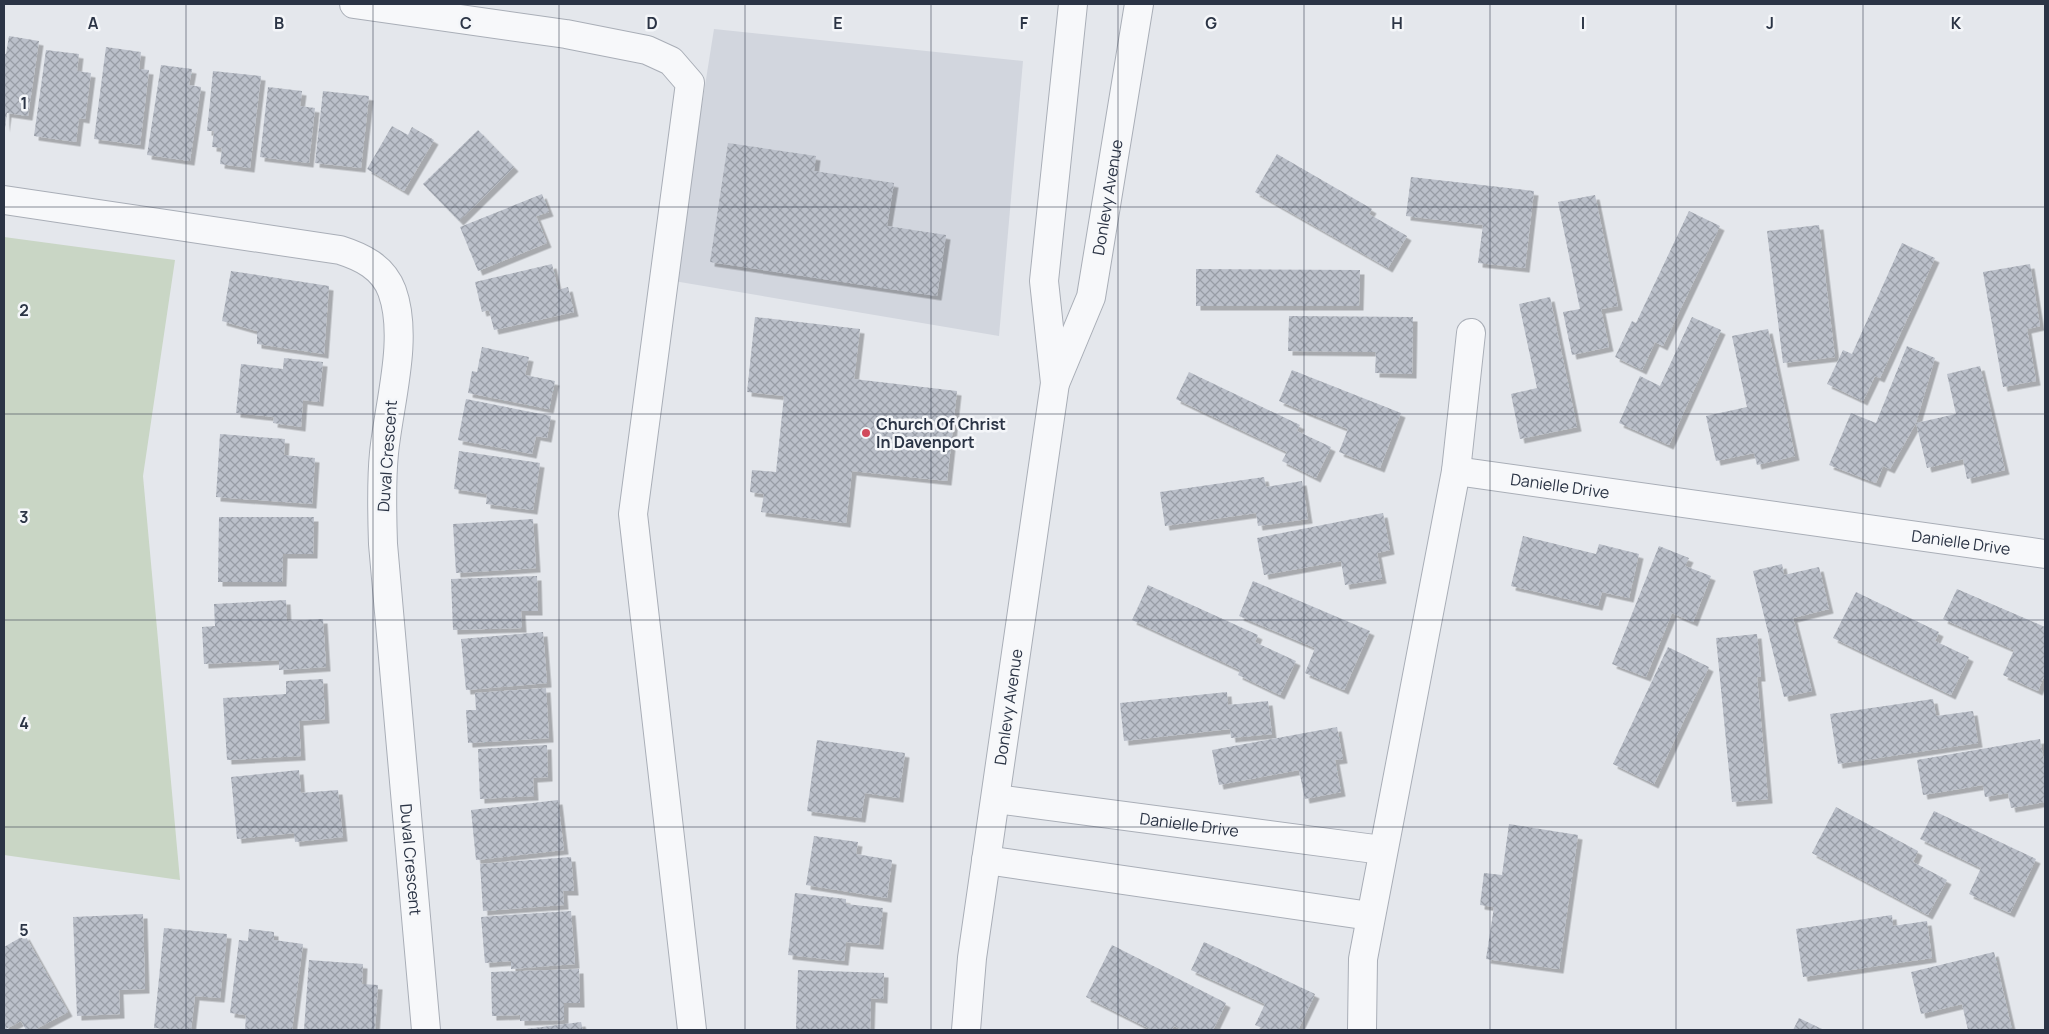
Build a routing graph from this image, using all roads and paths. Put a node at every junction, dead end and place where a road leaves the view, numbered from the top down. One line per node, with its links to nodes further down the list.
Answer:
1 (354, 4): 14 (street)
2 (1074, 4): 6 (street, Donlevy Avenue)
3 (1139, 4): 6 (street, Donlevy Avenue)
4 (4, 200): 13 (street, Duval Crescent)
5 (1471, 333): 7 (street)
6 (1055, 383): 9 (street, Donlevy Avenue)
7 (1456, 471): 8 (street, Danielle Drive); 10 (street)
8 (2045, 554)
9 (996, 799): 10 (street, Danielle Drive); 11 (street, Donlevy Avenue)
10 (1382, 850): 12 (street)
11 (986, 860): 12 (street); 15 (street, Donlevy Avenue)
12 (1370, 916): 16 (street)
13 (426, 1030)
14 (692, 1030)
15 (966, 1030)
16 (1362, 1030)

